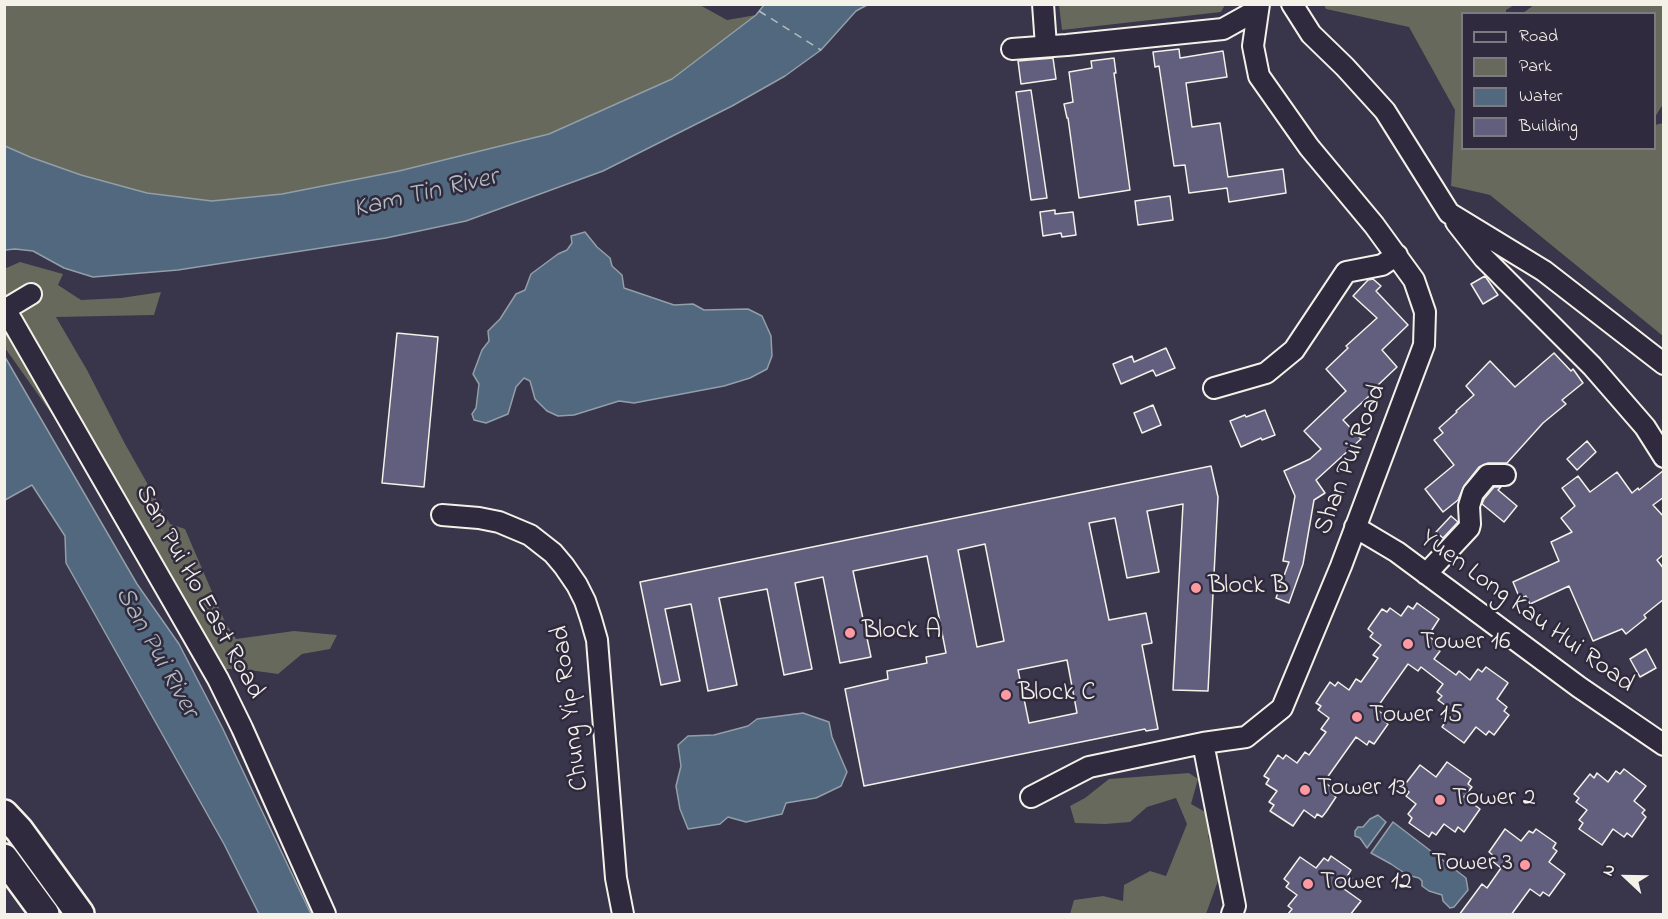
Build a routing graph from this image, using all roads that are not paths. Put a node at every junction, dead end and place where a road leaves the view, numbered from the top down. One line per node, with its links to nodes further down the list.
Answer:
1 (1043, 4): 4 (street)
2 (1292, 4): 6 (street)
3 (1258, 7): 4 (street); 7 (street, Shan Pui Road)
4 (1046, 46): 5 (street)
5 (1012, 49)
6 (1449, 213): 10 (street); 12 (street)
7 (1397, 255): 11 (street); 15 (street, Shan Pui Road)
8 (31, 294): 9 (street)
9 (5, 308): 25 (street, San Pui Ho East Road)
10 (1664, 364)
11 (1214, 388)
12 (1664, 457)
13 (1505, 475): 16 (street)
14 (442, 515): 26 (street, Chung Yip Road)
15 (1355, 527): 16 (street, Yuen Long Kau Hui Road); 17 (street, Shan Pui Road)
16 (1426, 574): 18 (street, Yuen Long Kau Hui Road)
17 (1203, 743): 19 (street, Shan Pui Road); 22 (street)
18 (1664, 745)
19 (1031, 797)
20 (4, 814): 24 (street)
21 (4, 858): 23 (street)
22 (1237, 912)
23 (45, 915)
24 (80, 915)
25 (325, 915)
26 (623, 915)

